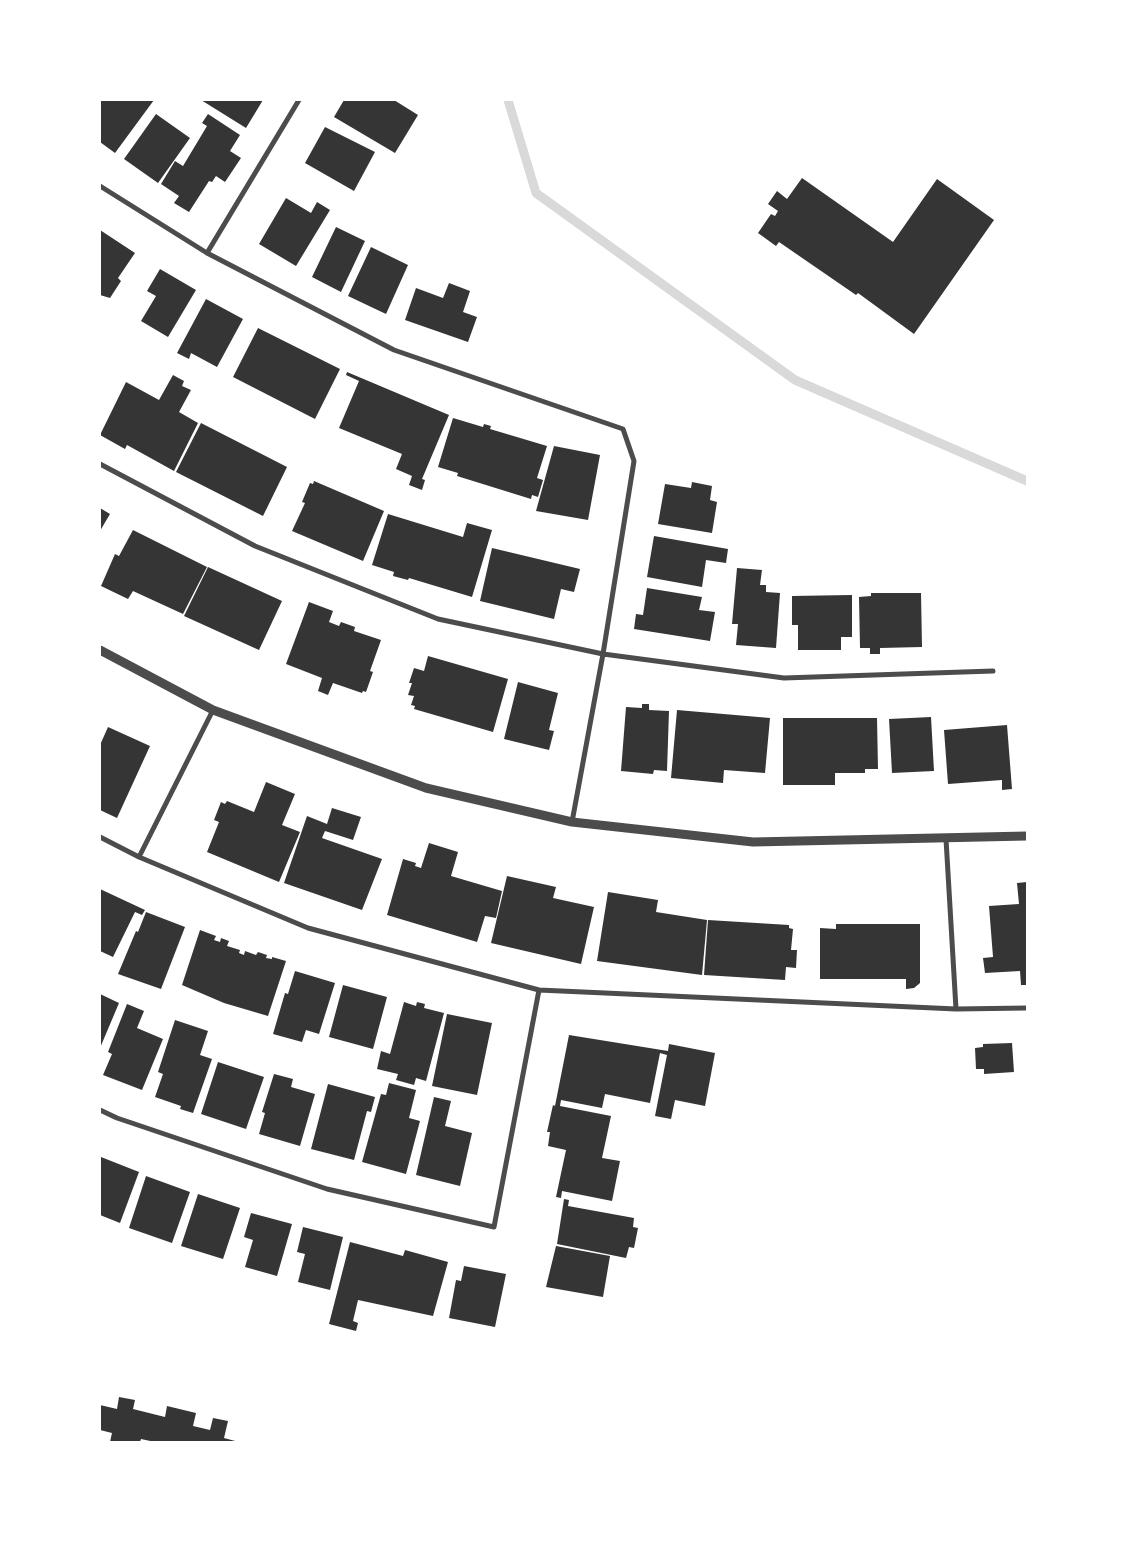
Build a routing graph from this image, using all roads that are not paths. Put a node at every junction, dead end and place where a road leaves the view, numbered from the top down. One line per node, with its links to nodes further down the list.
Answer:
1 (299, 100): 3 (street)
2 (100, 186): 3 (street)
3 (207, 253): 6 (street)
4 (100, 464): 6 (street)
5 (100, 650): 8 (street)
6 (603, 654): 7 (street); 9 (street)
7 (994, 671)
8 (213, 710): 9 (street); 13 (street)
9 (572, 822): 12 (street)
10 (1027, 836): 12 (street)
11 (100, 837): 13 (street)
12 (946, 839): 16 (street)
13 (139, 857): 14 (street)
14 (539, 990): 16 (street); 17 (street)
15 (1027, 1008): 16 (street)
16 (956, 1009)
17 (100, 1110)

